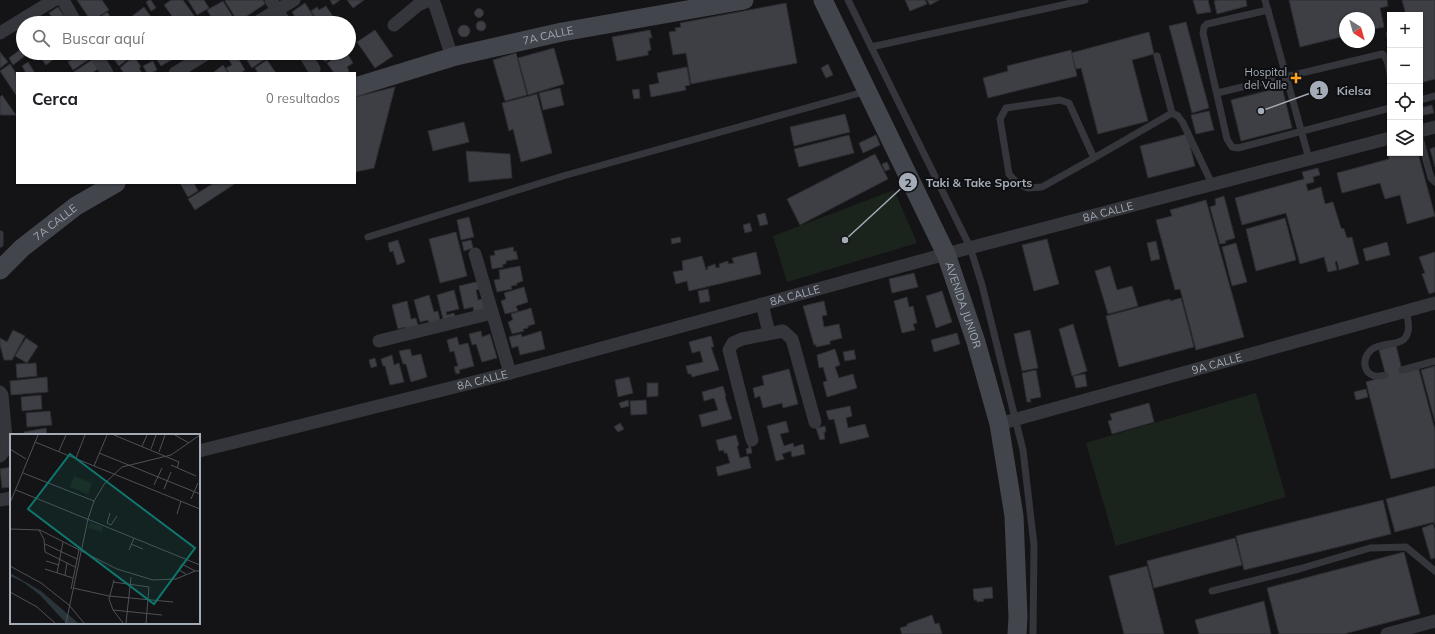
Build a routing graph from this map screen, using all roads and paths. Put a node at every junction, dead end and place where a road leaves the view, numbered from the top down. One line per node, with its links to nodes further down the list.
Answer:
1 (54, 0): 12 (street)
2 (63, 0): 13 (street)
3 (294, 0): 10 (street)
4 (429, 0): 17 (street); 21 (street)
5 (744, 0): 21 (main road, 7A CALLE)
6 (823, 0): 31 (main road, AVENIDA JUNIOR)
7 (848, 0): 19 (lane)
8 (1085, 0): 19 (lane)
9 (1265, 0): 11 (lane)
10 (274, 5): 14 (street); 15 (street)
11 (1268, 10): 29 (lane); 32 (lane)
12 (28, 16)
13 (72, 16)
14 (263, 16)
15 (281, 16)
16 (16, 23): 18 (street)
17 (394, 25)
18 (0, 33)
19 (871, 47): 50 (lane)
20 (1157, 56): 36 (lane)
21 (452, 57): 30 (main road, 7A CALLE)
22 (98, 60): 27 (street)
23 (196, 60): 28 (street)
24 (308, 60): 26 (street)
25 (1387, 60): 29 (lane)
26 (314, 69)
27 (105, 72)
28 (177, 72)
29 (1286, 77): 32 (lane); 39 (lane)
30 (356, 87)
31 (867, 90): 48 (lane); 52 (main road, AVENIDA JUNIOR)
32 (1218, 93): 39 (lane)
33 (1435, 96): 34 (lane)
34 (1423, 99)
35 (1387, 109): 39 (lane)
36 (1172, 113): 42 (lane); 46 (lane)
37 (1435, 127): 38 (street)
38 (1423, 130)
39 (1301, 132): 43 (lane)
40 (1387, 139): 43 (street, 8A CALLE)
41 (1423, 149): 44 (lane)
42 (1094, 158): 42 (lane)
43 (1309, 159): 46 (street, 8A CALLE)
44 (1435, 182)
45 (114, 184): 53 (main road, 7A CALLE)
46 (1212, 184): 50 (street, 8A CALLE)
47 (0, 234): 49 (lane)
48 (368, 237)
49 (0, 244)
50 (970, 247): 52 (street, 8A CALLE); 66 (lane)
51 (475, 254): 57 (street)
52 (946, 254): 55 (street, 8A CALLE); 66 (main road, AVENIDA JUNIOR)
53 (0, 270)
54 (1435, 303): 56 (street, 9A CALLE)
55 (762, 304): 58 (street); 62 (street, 8A CALLE)
56 (1406, 311): 63 (lane); 66 (street, 9A CALLE)
57 (492, 313): 59 (street); 62 (street)
58 (769, 333): 65 (street); 67 (street)
59 (378, 341)
60 (1435, 361): 61 (lane)
61 (1402, 370)
62 (510, 373): 68 (street, 8A CALLE)
63 (1385, 375)
64 (0, 392): 69 (street)
65 (815, 422)
66 (1008, 422): 75 (main road, AVENIDA JUNIOR); 76 (lane)
67 (752, 440)
68 (200, 450)
69 (0, 456)
70 (10, 498): 71 (street)
71 (0, 500)
72 (1435, 571): 73 (lane)
73 (1212, 591)
74 (1435, 621): 77 (street)
75 (1017, 634)
76 (1033, 634)
77 (1387, 634)

